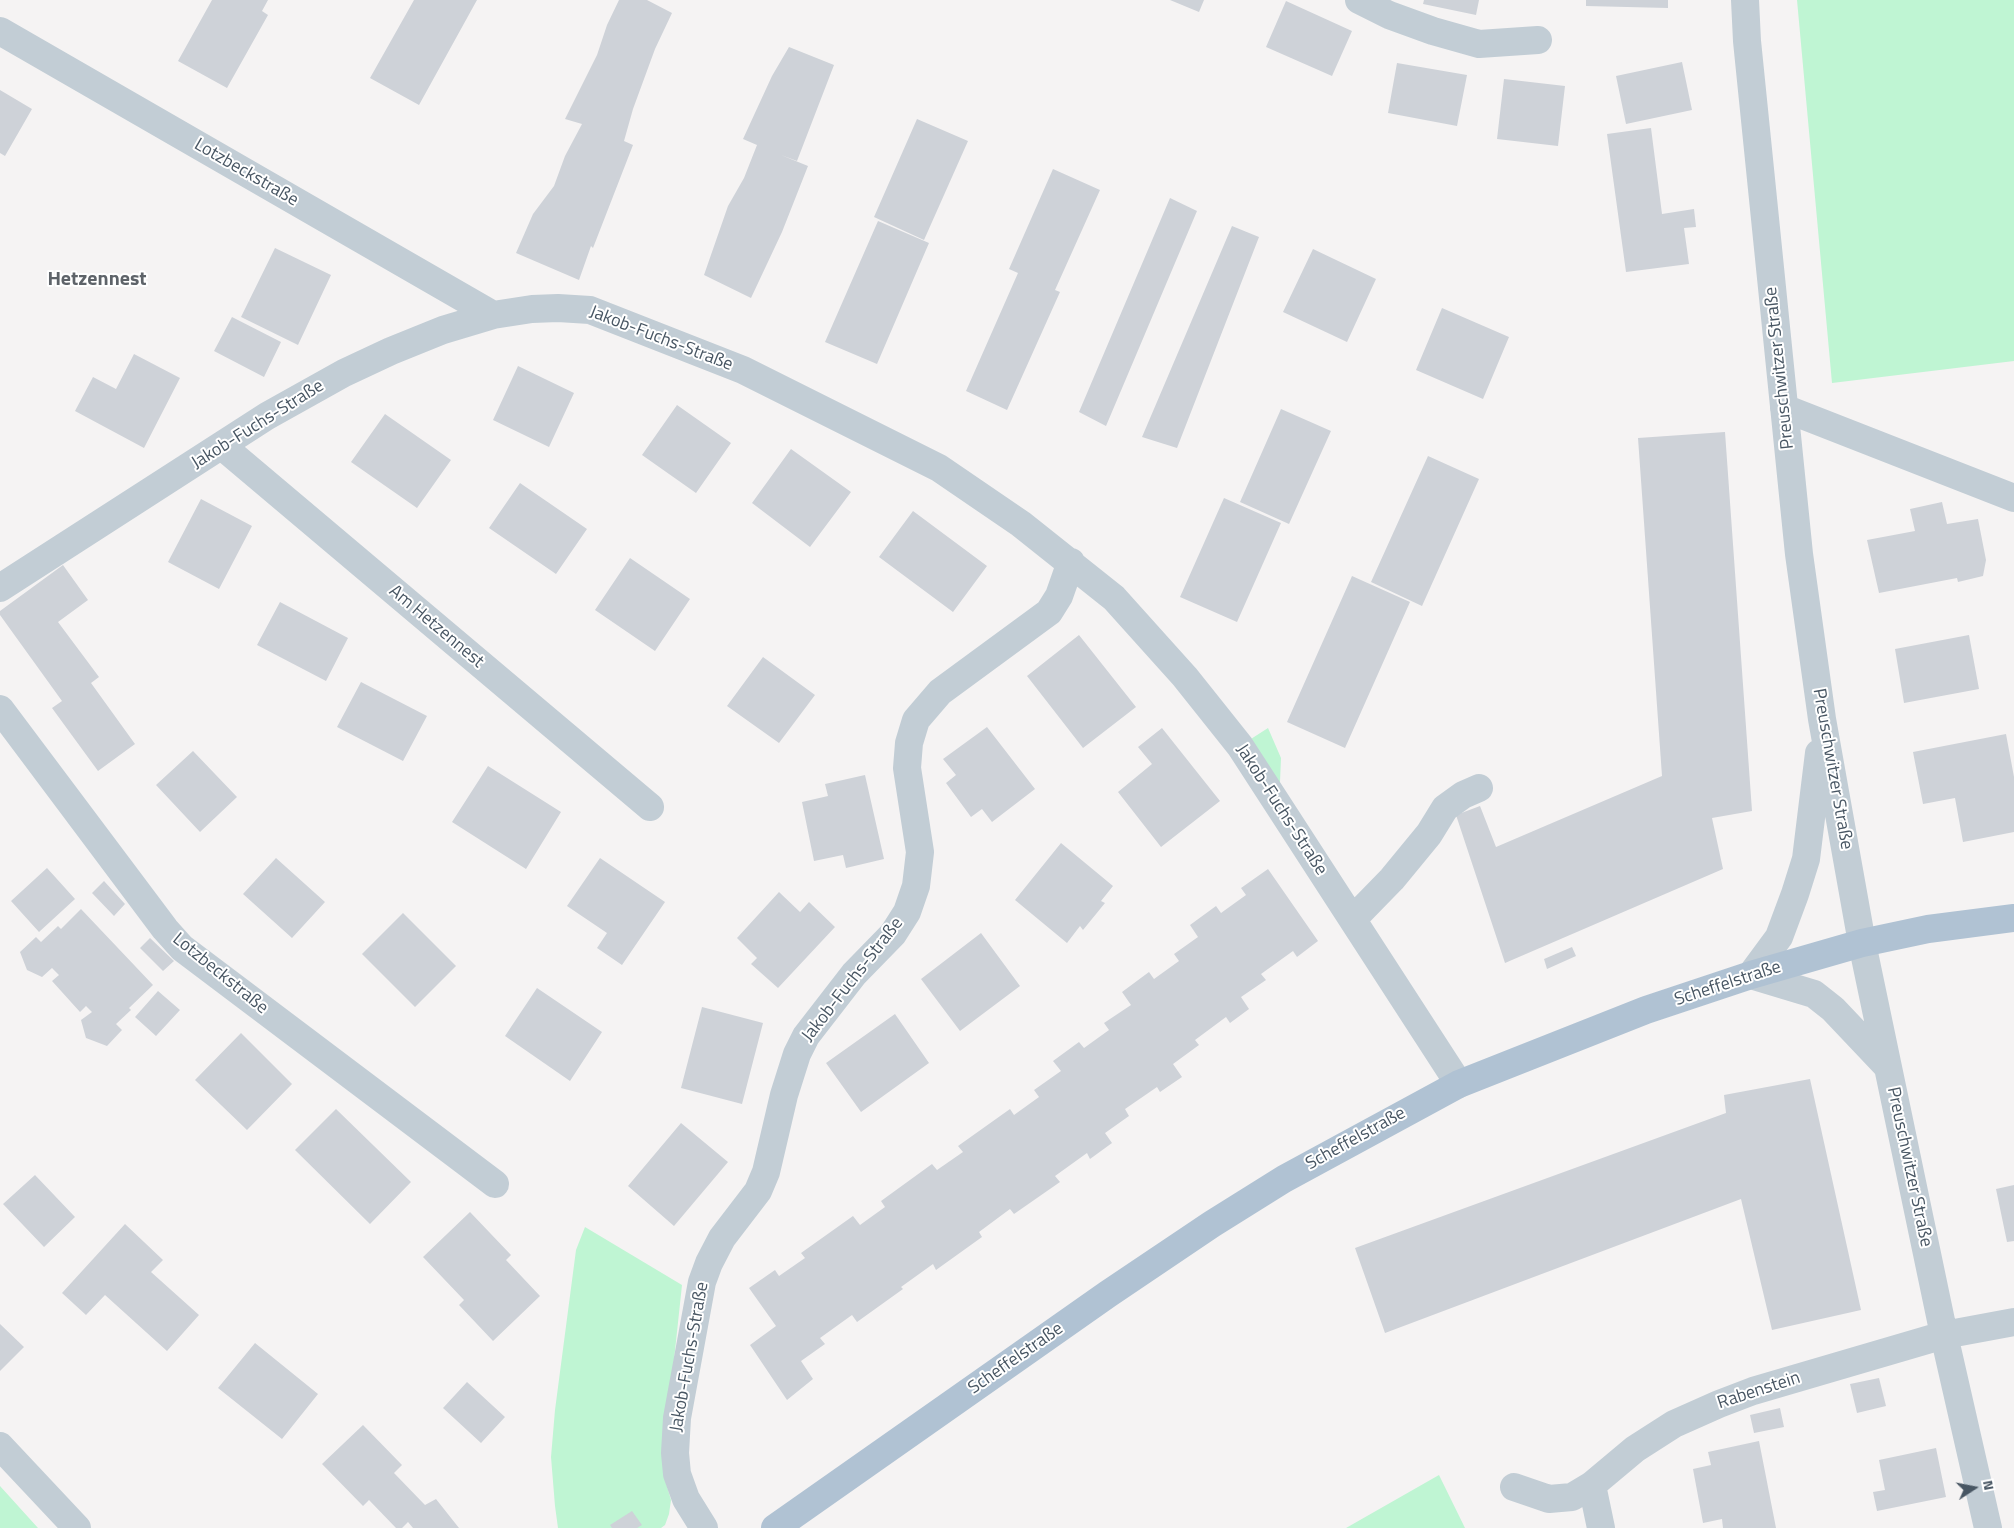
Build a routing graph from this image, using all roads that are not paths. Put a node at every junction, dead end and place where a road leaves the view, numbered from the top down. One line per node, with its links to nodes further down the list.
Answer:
1 (1359, 0): 4 (street)
2 (1745, 0): 6 (street, Preuschwitzer Straße)
3 (0, 31): 5 (street, Lotzbeckstraße)
4 (1538, 40)
5 (493, 315): 7 (street, Jakob-Fuchs-Straße); 9 (street, Jakob-Fuchs-Straße)
6 (1784, 408): 8 (street); 12 (street, Preuschwitzer Straße)
7 (222, 446): 10 (street, Jakob-Fuchs-Straße); 14 (street, Am Hetzennest)
8 (2014, 498)
9 (1071, 562): 16 (street, Jakob-Fuchs-Straße); 28 (street, Jakob-Fuchs-Straße)
10 (0, 588)
11 (0, 709): 21 (street, Lotzbeckstraße)
12 (1822, 719): 17 (street, Preuschwitzer Straße); 18 (street)
13 (1479, 788): 16 (street)
14 (650, 808)
15 (2014, 918): 17 (main road, Scheffelstraße)
16 (1353, 919): 20 (street, Jakob-Fuchs-Straße)
17 (1862, 943): 18 (main road, Scheffelstraße); 19 (street, Preuschwitzer Straße)
18 (1751, 975): 19 (street); 20 (main road, Scheffelstraße)
19 (1888, 1068): 23 (street, Preuschwitzer Straße)
20 (1459, 1084): 29 (main road, Scheffelstraße)
21 (495, 1184)
22 (2014, 1322): 23 (street, Rabenstein)
23 (1944, 1335): 25 (street, Rabenstein); 31 (street, Preuschwitzer Straße)
24 (0, 1446): 27 (street)
25 (1592, 1485): 26 (street, Rabenstein); 30 (street)
26 (1514, 1487)
27 (77, 1528)
28 (704, 1528)
29 (775, 1528)
30 (1601, 1528)
31 (1988, 1528)

